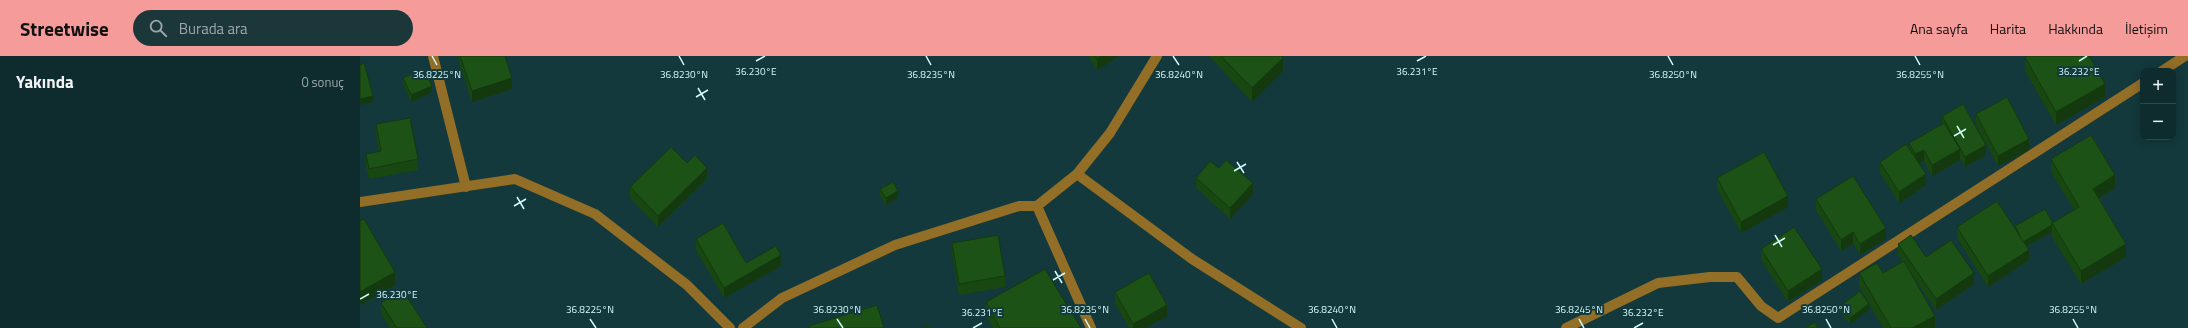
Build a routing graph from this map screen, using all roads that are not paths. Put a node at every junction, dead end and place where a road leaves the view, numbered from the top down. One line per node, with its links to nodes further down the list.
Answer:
1 (434, 56): 7 (street)
2 (1157, 56): 6 (street)
3 (2185, 56): 4 (street)
4 (2167, 68)
5 (2140, 85): 14 (street)
6 (1077, 174): 9 (street); 13 (street)
7 (466, 187): 8 (street); 10 (street)
8 (360, 202)
9 (1037, 206): 11 (street); 12 (street)
10 (730, 328)
11 (743, 328)
12 (1091, 328)
13 (1300, 328)
14 (1566, 328)

